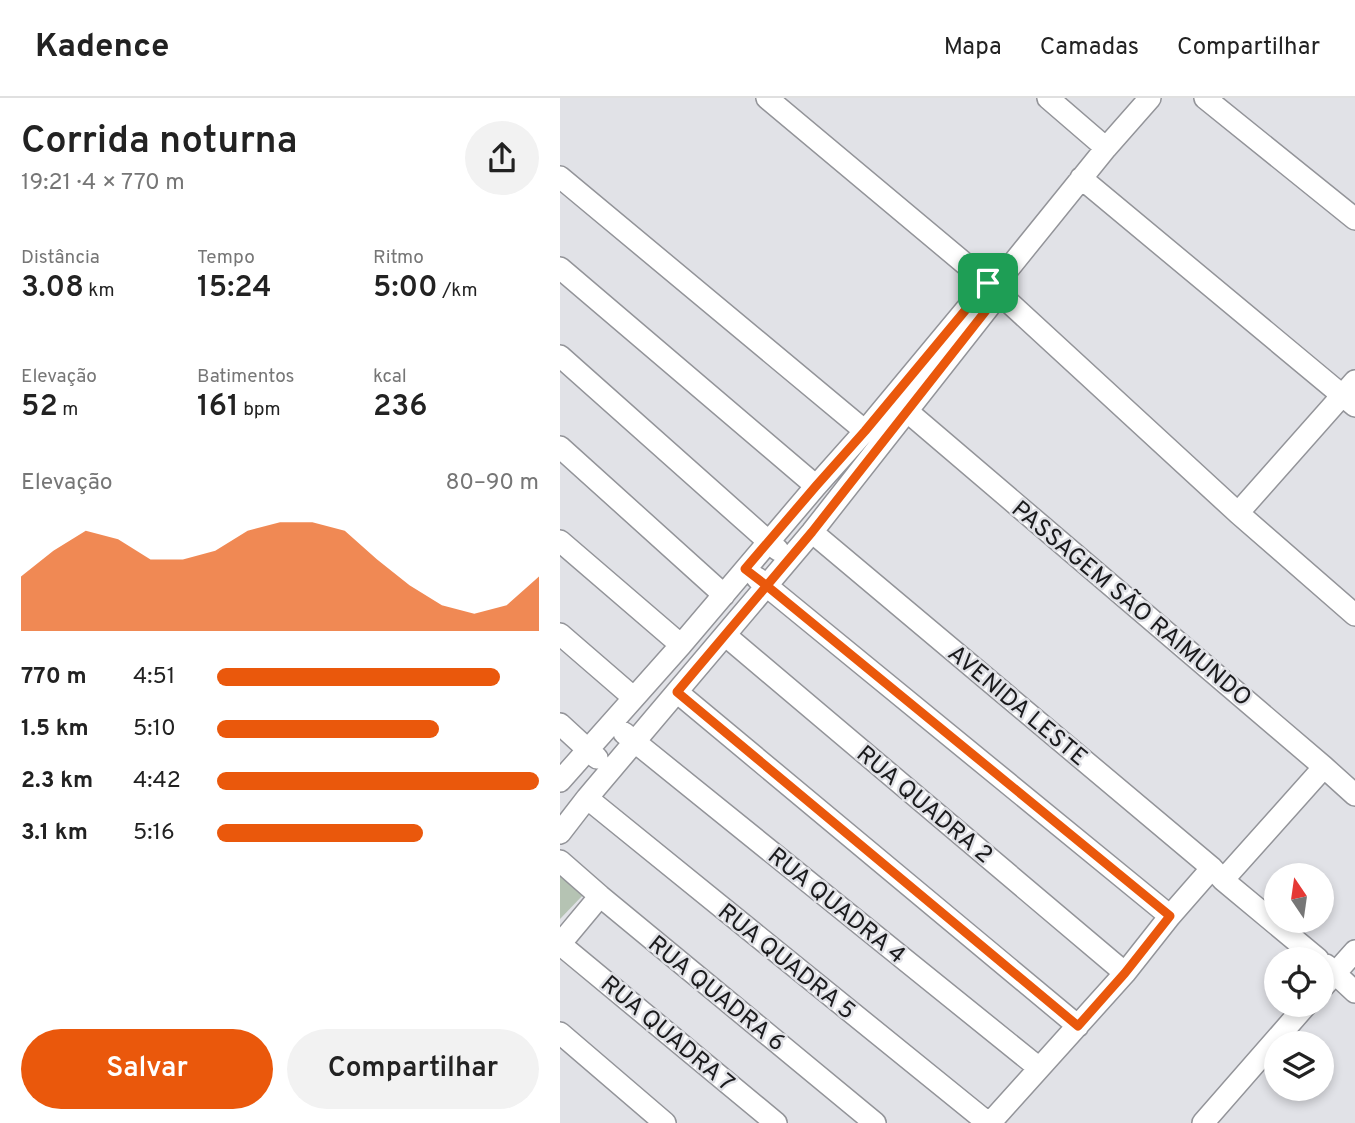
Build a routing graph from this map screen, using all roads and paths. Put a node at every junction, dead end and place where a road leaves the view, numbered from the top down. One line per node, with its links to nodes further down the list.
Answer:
1 (767, 98): 10 (street)
2 (1048, 98): 5 (street)
3 (1150, 98): 5 (street)
4 (1205, 98): 8 (street)
5 (1106, 148): 7 (street)
6 (560, 177): 14 (street)
7 (1082, 178): 10 (street); 12 (street)
8 (1355, 219)
9 (560, 268): 16 (street)
10 (996, 285): 13 (street); 14 (street); 17 (street)
11 (560, 356): 20 (street)
12 (1351, 394): 17 (street)
13 (908, 412): 18 (street); 35 (street, PASSAGEM SÃO RAIMUNDO)
14 (865, 431): 16 (street)
15 (560, 447): 24 (street)
16 (816, 486): 20 (street)
17 (1238, 513): 25 (street)
18 (812, 532): 21 (street); 42 (street, AVENIDA LESTE)
19 (560, 541): 28 (street)
20 (768, 541): 21 (street); 22 (street)
21 (789, 559): 23 (street)
22 (745, 569): 23 (street); 24 (street)
23 (767, 586): 27 (street); 44 (street)
24 (724, 594): 28 (street)
25 (1355, 615)
26 (560, 634): 30 (street)
27 (725, 635): 29 (street); 49 (street, RUA QUADRA 2)
28 (681, 645): 30 (street)
29 (677, 692): 33 (street); 53 (street)
30 (634, 698): 31 (street)
31 (612, 723): 33 (street); 34 (street)
32 (560, 724): 34 (street)
33 (636, 742): 36 (street); 55 (street, RUA QUADRA 4)
34 (589, 749): 36 (street); 37 (street)
35 (1324, 767): 38 (street, PASSAGEM SÃO RAIMUNDO); 42 (street)
36 (611, 770): 39 (street)
37 (560, 781)
38 (1355, 795)
39 (587, 799): 40 (street); 59 (street, RUA QUADRA 5)
40 (560, 833)
41 (560, 861): 43 (street, RUA QUADRA 6)
42 (1217, 874): 44 (street); 46 (street, AVENIDA LESTE)
43 (600, 896): 45 (street); 58 (street, RUA QUADRA 6)
44 (1170, 916): 49 (street)
45 (560, 944): 57 (street, RUA QUADRA 7)
46 (1298, 947)
47 (1355, 951): 48 (street)
48 (1334, 965)
49 (1125, 973): 53 (street)
50 (1334, 978): 51 (street, AVENIDA LESTE)
51 (1355, 992)
52 (1296, 1017): 60 (street)
53 (1078, 1026): 55 (street)
54 (560, 1033): 56 (street)
55 (1039, 1069): 59 (street)
56 (665, 1123)
57 (776, 1123)
58 (875, 1123)
59 (989, 1123)
60 (1203, 1123)

